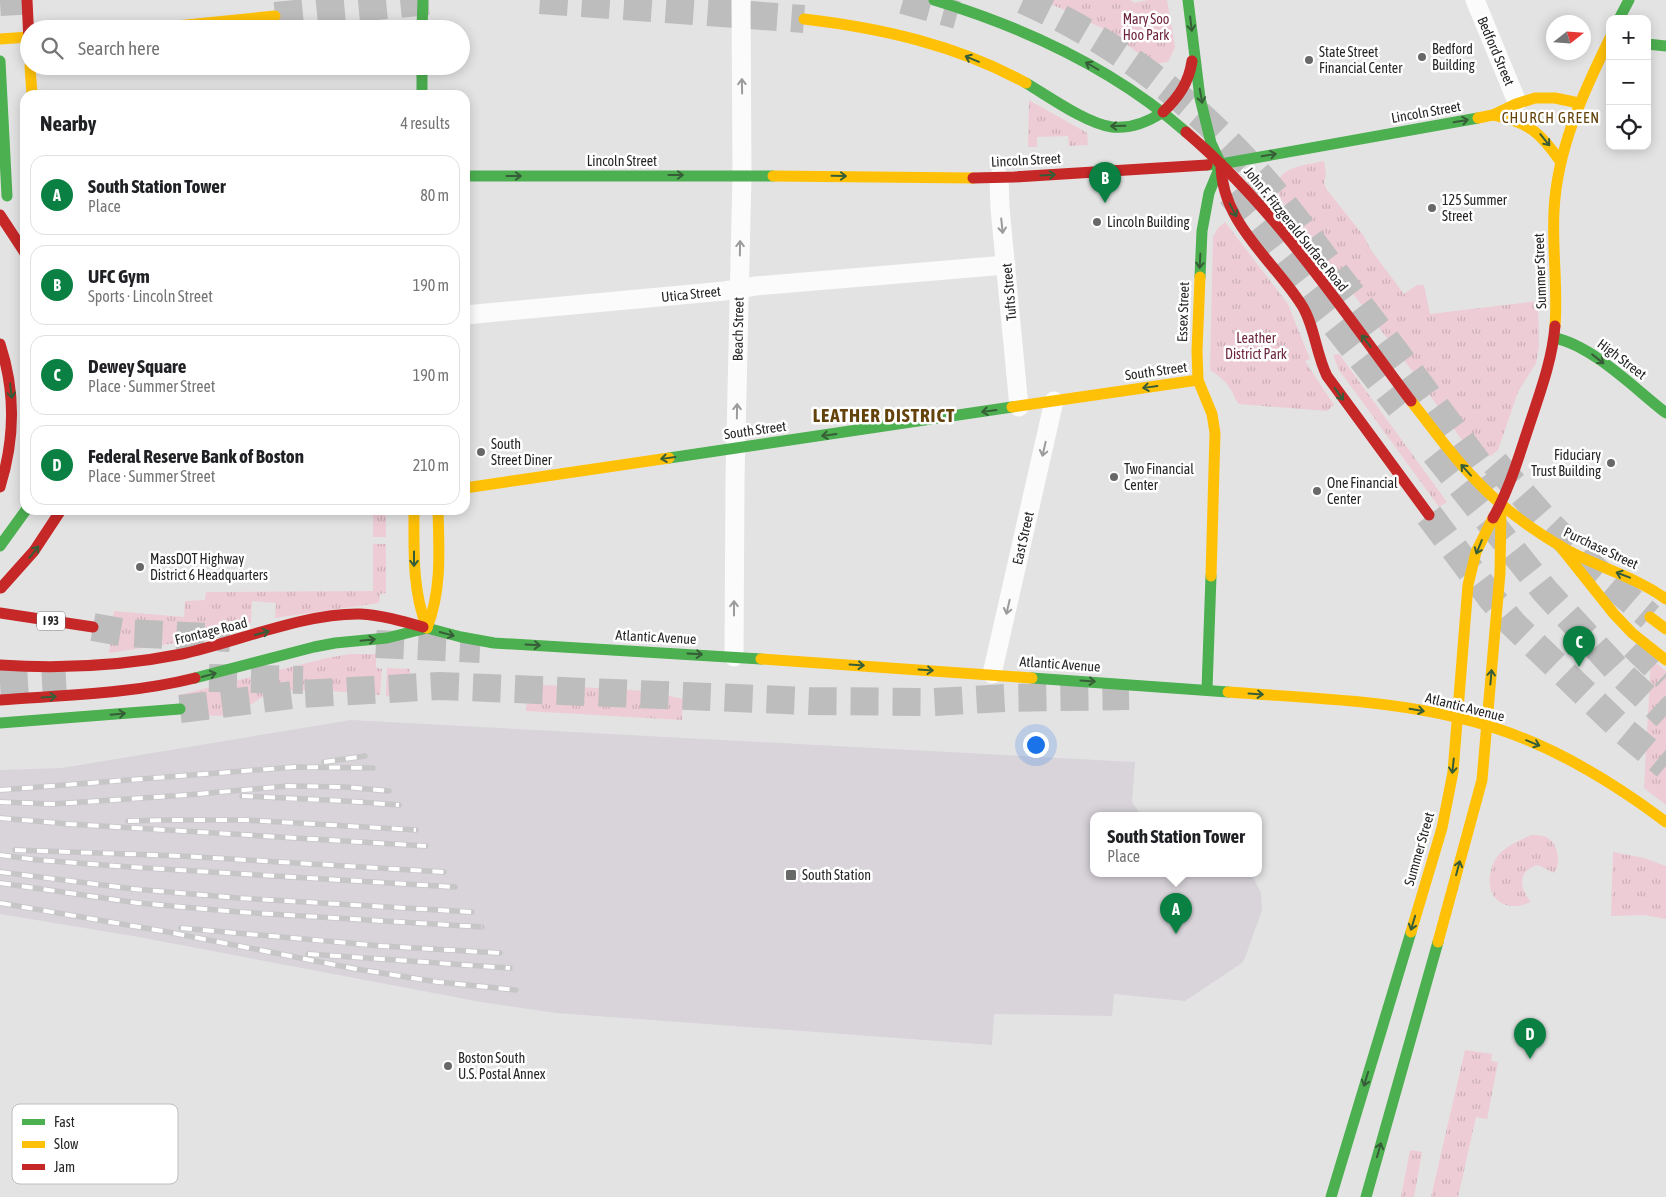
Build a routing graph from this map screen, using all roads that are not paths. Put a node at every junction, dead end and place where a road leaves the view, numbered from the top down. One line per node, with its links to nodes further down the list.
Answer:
1 (423, 0): 13 (main road)
2 (741, 0): 32 (street, Beach Street, one-way to 2)
3 (934, 0): 27 (main road, John F. Fitzgerald Surface Road, one-way to 3)
4 (1188, 0): 19 (main road, one-way to 19)
5 (1474, 0): 25 (street, Bedford Street)
6 (1629, 0): 8 (main road)
7 (27, 5): 11 (main road)
8 (1621, 15)
9 (274, 16): 12 (main road)
10 (804, 19): 27 (main road, one-way to 10)
11 (28, 20)
12 (235, 20)
13 (422, 20)
14 (20, 38): 15 (main road)
15 (0, 39)
16 (1651, 44): 17 (main road)
17 (1666, 46)
18 (1606, 47): 26 (main road, Summer Street)
19 (1194, 48): 27 (main road); 30 (main road, one-way to 30)
20 (0, 61): 31 (main road)
21 (31, 75): 23 (main road)
22 (422, 75): 24 (main road)
23 (32, 90)
24 (422, 90)
25 (1517, 102): 26 (main road, Lincoln Street); 28 (main road, Lincoln Street)
26 (1579, 103): 29 (main road, Summer Street)
27 (1163, 112): 30 (main road, John F. Fitzgerald Surface Road)
28 (1493, 115): 29 (main road, one-way to 29); 30 (main road, Lincoln Street, one-way to 28)
29 (1560, 160): 42 (main road, Summer Street)
30 (1221, 164): 34 (main road, Lincoln Street, one-way to 30); 44 (main road, Essex Street, one-way to 44); 51 (main road, John F. Fitzgerald Surface Road, one-way to 30); 56 (main road, one-way to 56)
31 (7, 166): 36 (main road)
32 (742, 175): 33 (main road, Lincoln Street, one-way to 32); 34 (main road, Lincoln Street, one-way to 34); 40 (street, Beach Street, one-way to 32)
33 (470, 176)
34 (1000, 177): 39 (street, Tufts Street, one-way to 39)
35 (0, 186): 36 (main road)
36 (10, 198)
37 (0, 215): 38 (main road)
38 (20, 245)
39 (1006, 265): 40 (street, Utica Street); 46 (street, Tufts Street)
40 (739, 288): 41 (street, Utica Street); 48 (street, Beach Street, one-way to 40)
41 (470, 314)
42 (1555, 338): 47 (main road, High Street, one-way to 47); 51 (main road, Summer Street)
43 (0, 344): 49 (main road, one-way to 49)
44 (1198, 380): 45 (main road, South Street, one-way to 45); 70 (main road, Essex Street)
45 (1054, 401): 46 (main road, South Street); 69 (street, East Street, one-way to 69)
46 (1019, 407): 48 (main road, South Street, one-way to 48)
47 (1666, 413)
48 (736, 448): 50 (main road, South Street, one-way to 50); 66 (street, Beach Street, one-way to 48)
49 (0, 487)
50 (470, 487)
51 (1501, 504): 57 (main road, Purchase Street); 73 (main road, Summer Street, one-way to 73); 75 (main road, Summer Street, one-way to 51)
52 (22, 515): 58 (main road)
53 (58, 515): 59 (main road, one-way to 53)
54 (414, 515): 64 (main road, one-way to 64)
55 (438, 515): 64 (main road)
56 (1429, 515)
57 (1559, 545): 60 (main road, Purchase Street, one-way to 57); 67 (main road)
58 (0, 546)
59 (1, 588)
60 (1666, 599)
61 (4, 613): 63 (main road, I 93)
62 (1650, 617): 65 (main road)
63 (93, 627)
64 (427, 628): 66 (main road, Atlantic Avenue, one-way to 66); 68 (main road, Frontage Road, one-way to 64); 71 (main road, one-way to 64)
65 (1666, 628)
66 (734, 657): 69 (main road, Atlantic Avenue, one-way to 69)
67 (1666, 660)
68 (0, 665)
69 (992, 674): 70 (main road, Atlantic Avenue, one-way to 70)
70 (1207, 689): 73 (main road, Atlantic Avenue, one-way to 73)
71 (0, 700)
72 (180, 709): 74 (main road, one-way to 72)
73 (1458, 718): 75 (main road, Atlantic Avenue); 77 (main road, Summer Street, one-way to 77)
74 (0, 723)
75 (1487, 726): 76 (main road, Atlantic Avenue, one-way to 76); 78 (main road, Summer Street, one-way to 75)
76 (1666, 822)
77 (1330, 1197)
78 (1366, 1197)

